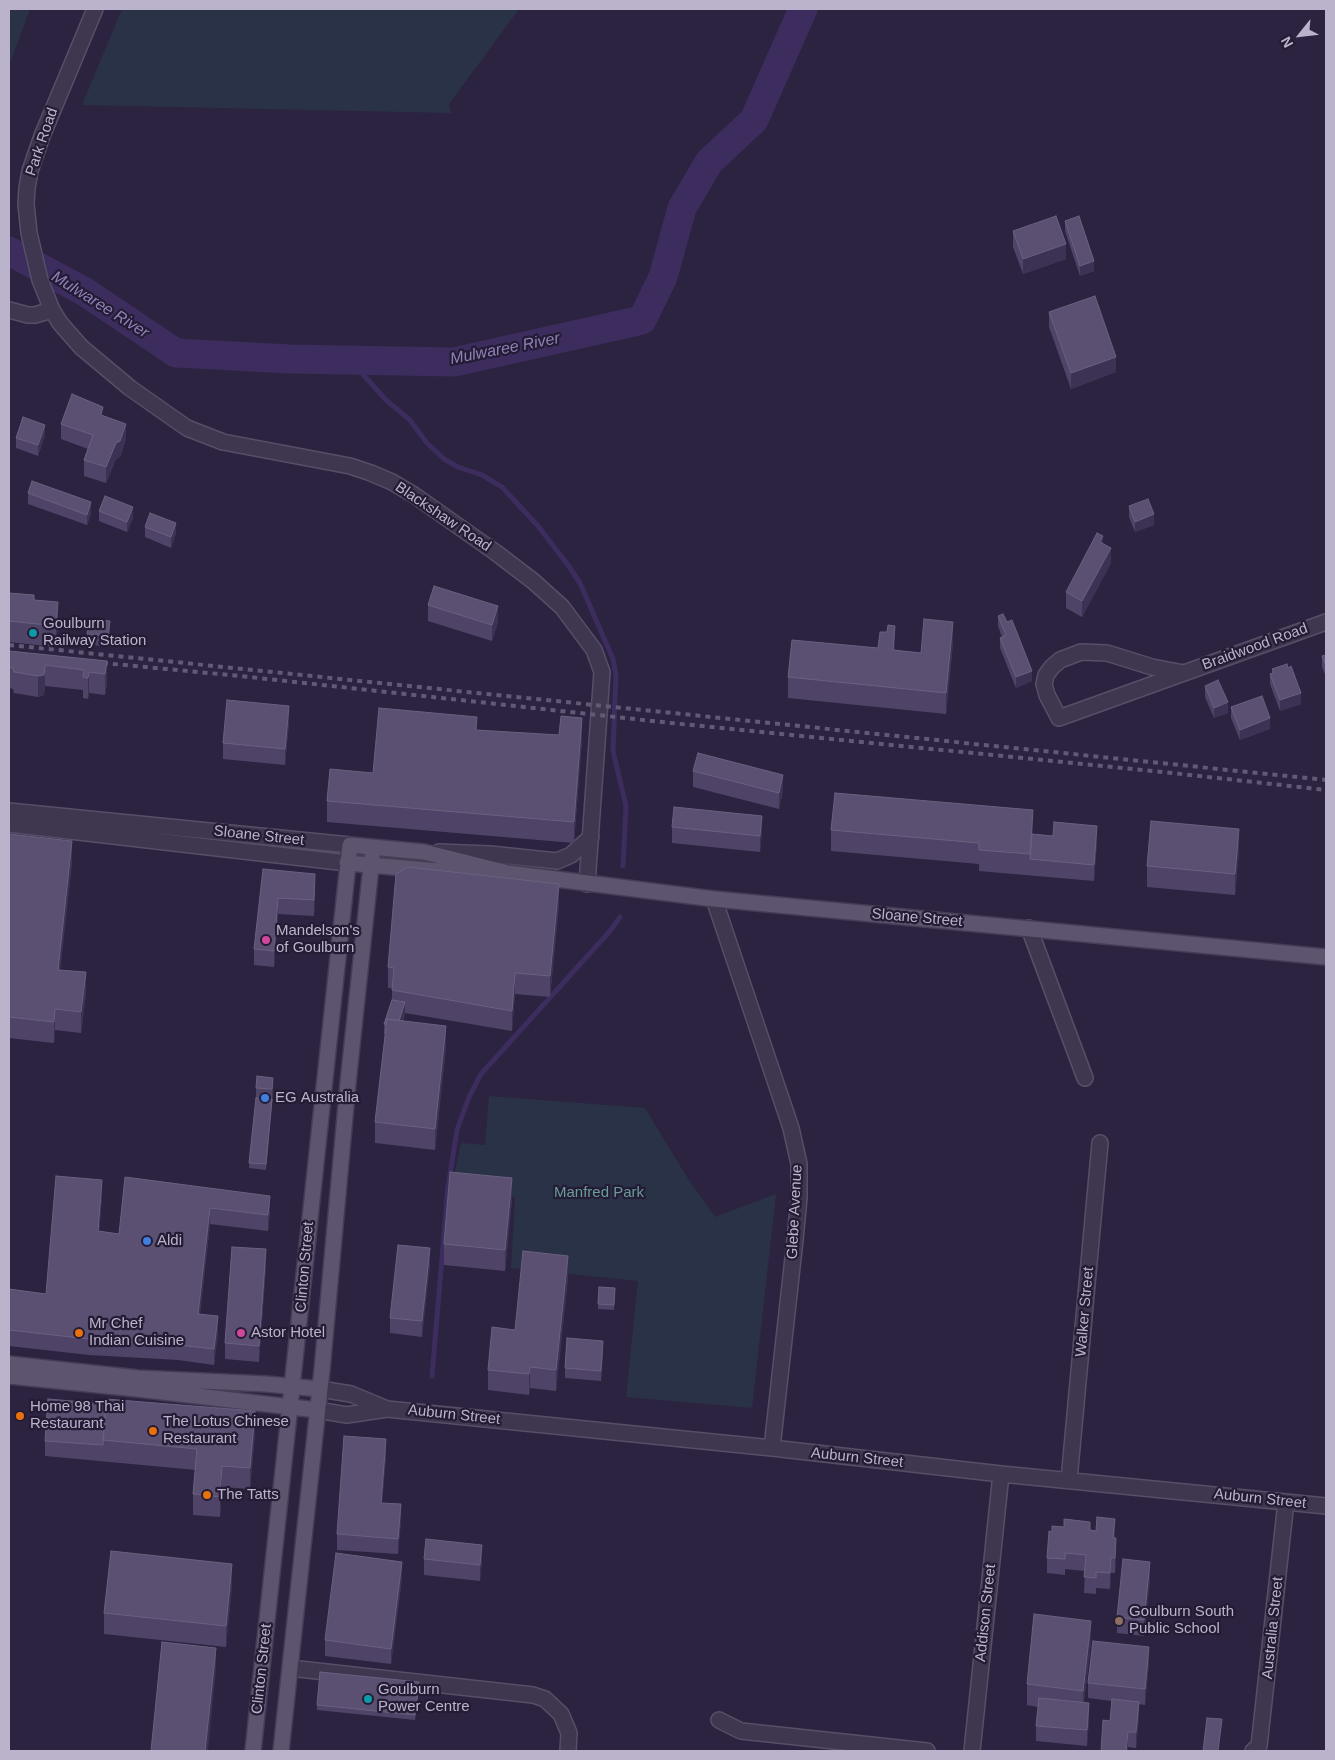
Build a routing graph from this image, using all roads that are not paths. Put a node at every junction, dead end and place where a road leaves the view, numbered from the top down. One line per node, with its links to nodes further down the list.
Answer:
1 (96, 9): 3 (street, Park Road)
2 (9, 310): 3 (street)
3 (52, 310): 8 (street, Blackshaw Road)
4 (1326, 622): 5 (street, Braidwood Road)
5 (1184, 673): 5 (street, Braidwood Road)
6 (9, 811): 9 (street, Sloane Street)
7 (9, 824): 12 (street, Sloane Street)
8 (591, 837): 11 (street); 15 (street, Blackshaw Road)
9 (350, 845): 10 (main road, Sloane Street); 12 (main road, Clinton Street)
10 (374, 848): 11 (main road, Sloane Street); 13 (main road, Clinton Street)
11 (424, 852): 14 (main road, Sloane Street)
12 (347, 863): 13 (main road, Sloane Street); 20 (main road, Clinton Street)
13 (371, 866): 14 (main road, Sloane Street); 21 (main road, Clinton Street)
14 (508, 873): 15 (main road, Sloane Street)
15 (587, 884): 16 (main road, Sloane Street)
16 (714, 898): 17 (main road, Sloane Street); 30 (street, Glebe Avenue)
17 (1029, 928): 18 (main road, Sloane Street); 19 (street)
18 (1326, 957)
19 (1085, 1078)
20 (324, 1080): 21 (main road); 25 (main road, Clinton Street)
21 (348, 1083): 26 (main road, Clinton Street)
22 (1100, 1143): 32 (street, Walker Street)
23 (9, 1364): 25 (main road, Auburn Street)
24 (9, 1376): 27 (main road, Auburn Street)
25 (292, 1386): 26 (main road, Auburn Street); 27 (main road, Clinton Street)
26 (320, 1389): 28 (street, Auburn Street); 29 (main road, Clinton Street)
27 (290, 1407): 29 (main road, Auburn Street); 37 (main road, Clinton Street)
28 (387, 1408): 29 (street, Auburn Street); 30 (street, Auburn Street)
29 (317, 1410): 35 (main road, Clinton Street)
30 (772, 1448): 31 (street, Auburn Street)
31 (1001, 1474): 32 (street, Auburn Street); 41 (street, Addison Street)
32 (1069, 1480): 33 (street, Auburn Street)
33 (1286, 1502): 34 (street, Auburn Street); 42 (street, Australia Street)
34 (1326, 1506)
35 (290, 1668): 38 (main road, Clinton Street); 39 (street)
36 (719, 1720): 40 (street)
37 (253, 1751)
38 (281, 1751)
39 (568, 1751)
40 (927, 1751)
41 (972, 1751)
42 (1253, 1751)

